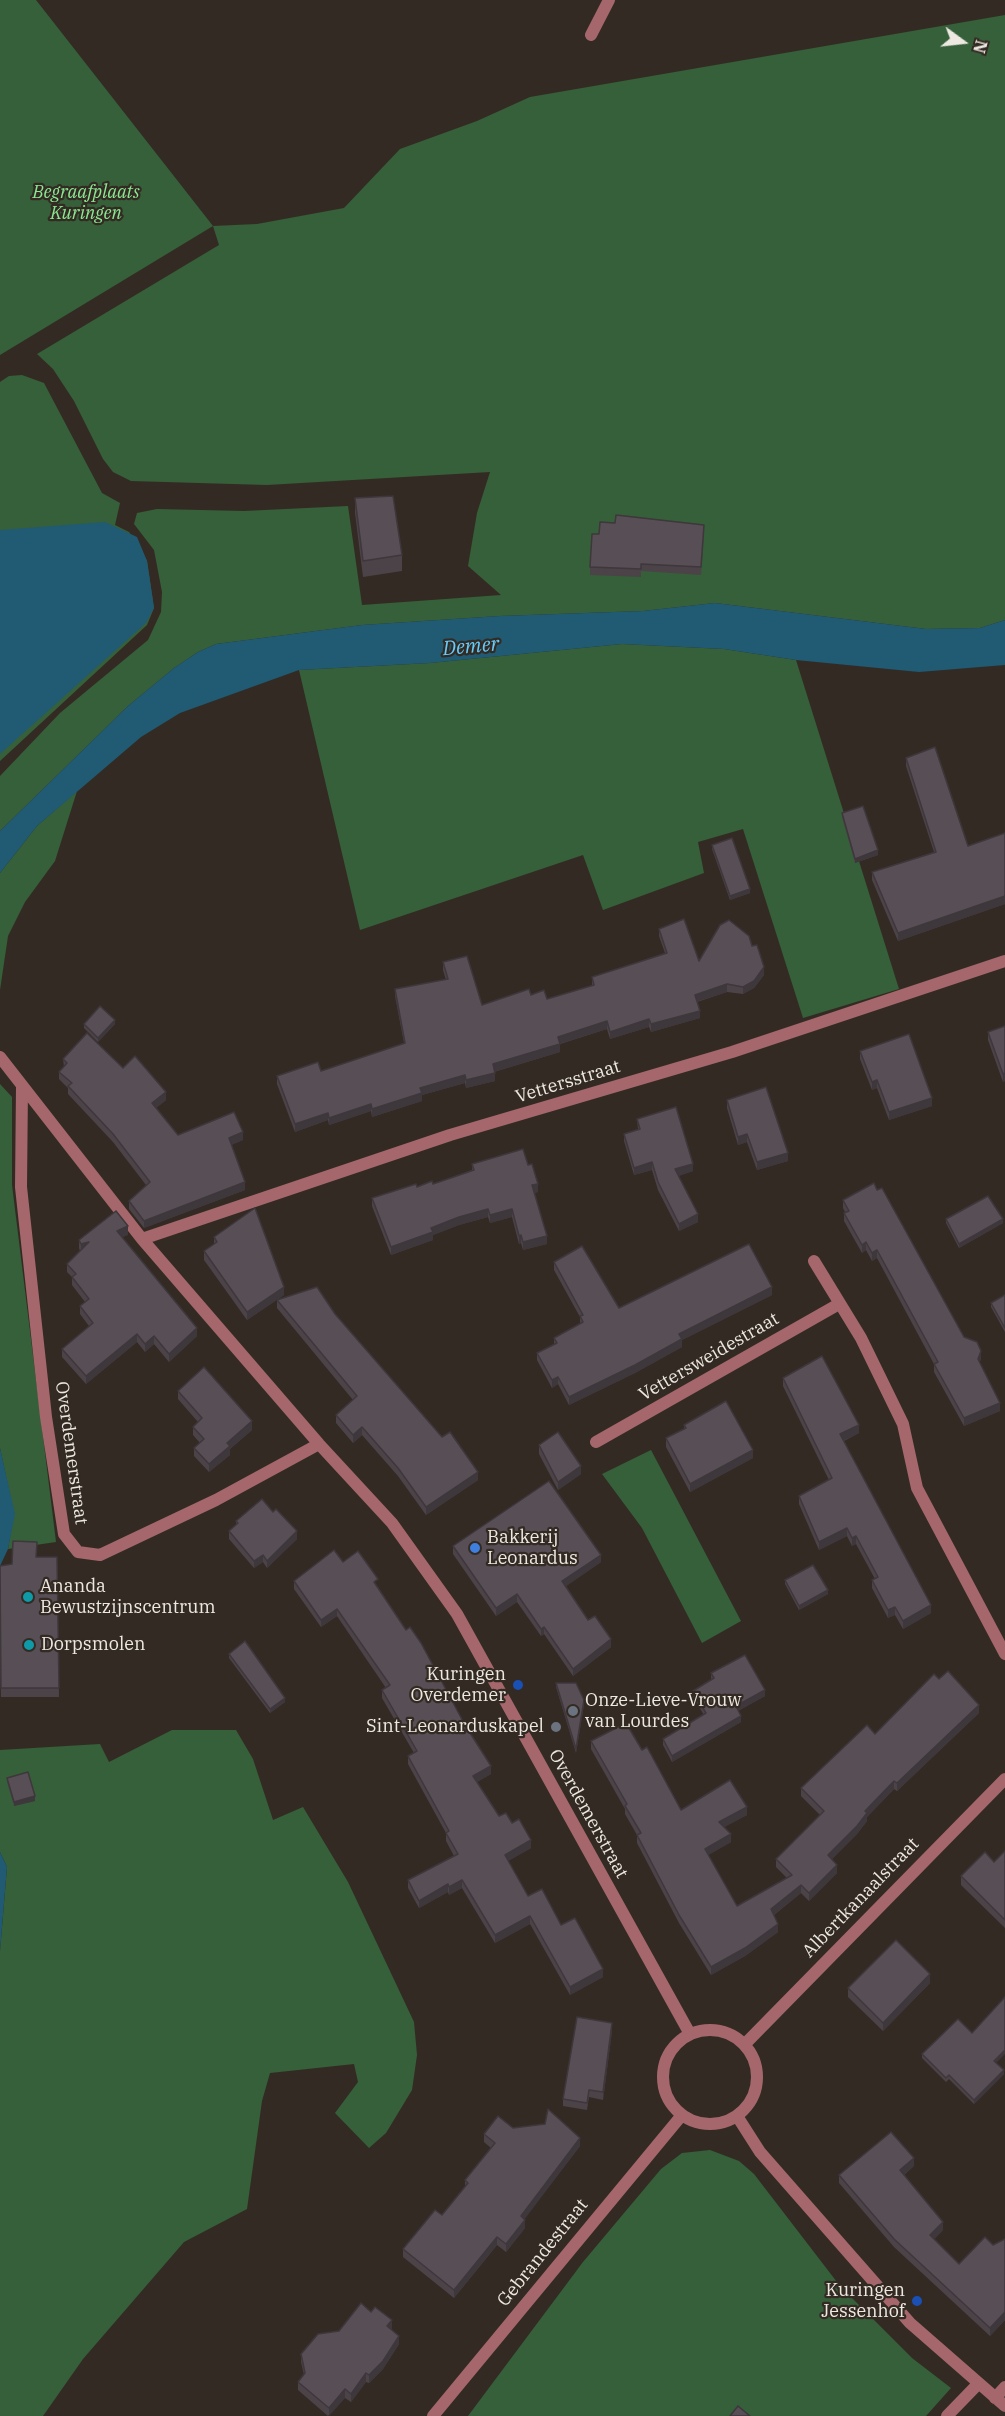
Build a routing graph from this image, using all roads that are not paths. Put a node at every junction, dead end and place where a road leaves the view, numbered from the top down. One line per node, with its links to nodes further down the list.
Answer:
1 (609, 0): 2 (street)
2 (591, 35)
3 (1005, 961): 6 (street, Vettersstraat)
4 (0, 1057): 5 (street, Overdemerstraat)
5 (22, 1087): 6 (street, Overdemerstraat); 10 (street, Overdemerstraat)
6 (142, 1239): 10 (street, Overdemerstraat)
7 (814, 1261): 8 (street)
8 (839, 1304): 9 (street, Vettersweidestraat); 11 (street)
9 (596, 1442)
10 (319, 1444): 13 (street, Overdemerstraat)
11 (1005, 1654)
12 (1005, 1779): 14 (street, Albertkanaalstraat)
13 (690, 2034): 14 (street); 15 (street)
14 (745, 2044): 16 (street)
15 (682, 2115): 16 (street); 20 (street, Gebrandestraat)
16 (737, 2116): 17 (street)
17 (978, 2384): 19 (street); 21 (street)
18 (1005, 2387): 19 (street)
19 (1000, 2402)
20 (433, 2416)
21 (946, 2416)

